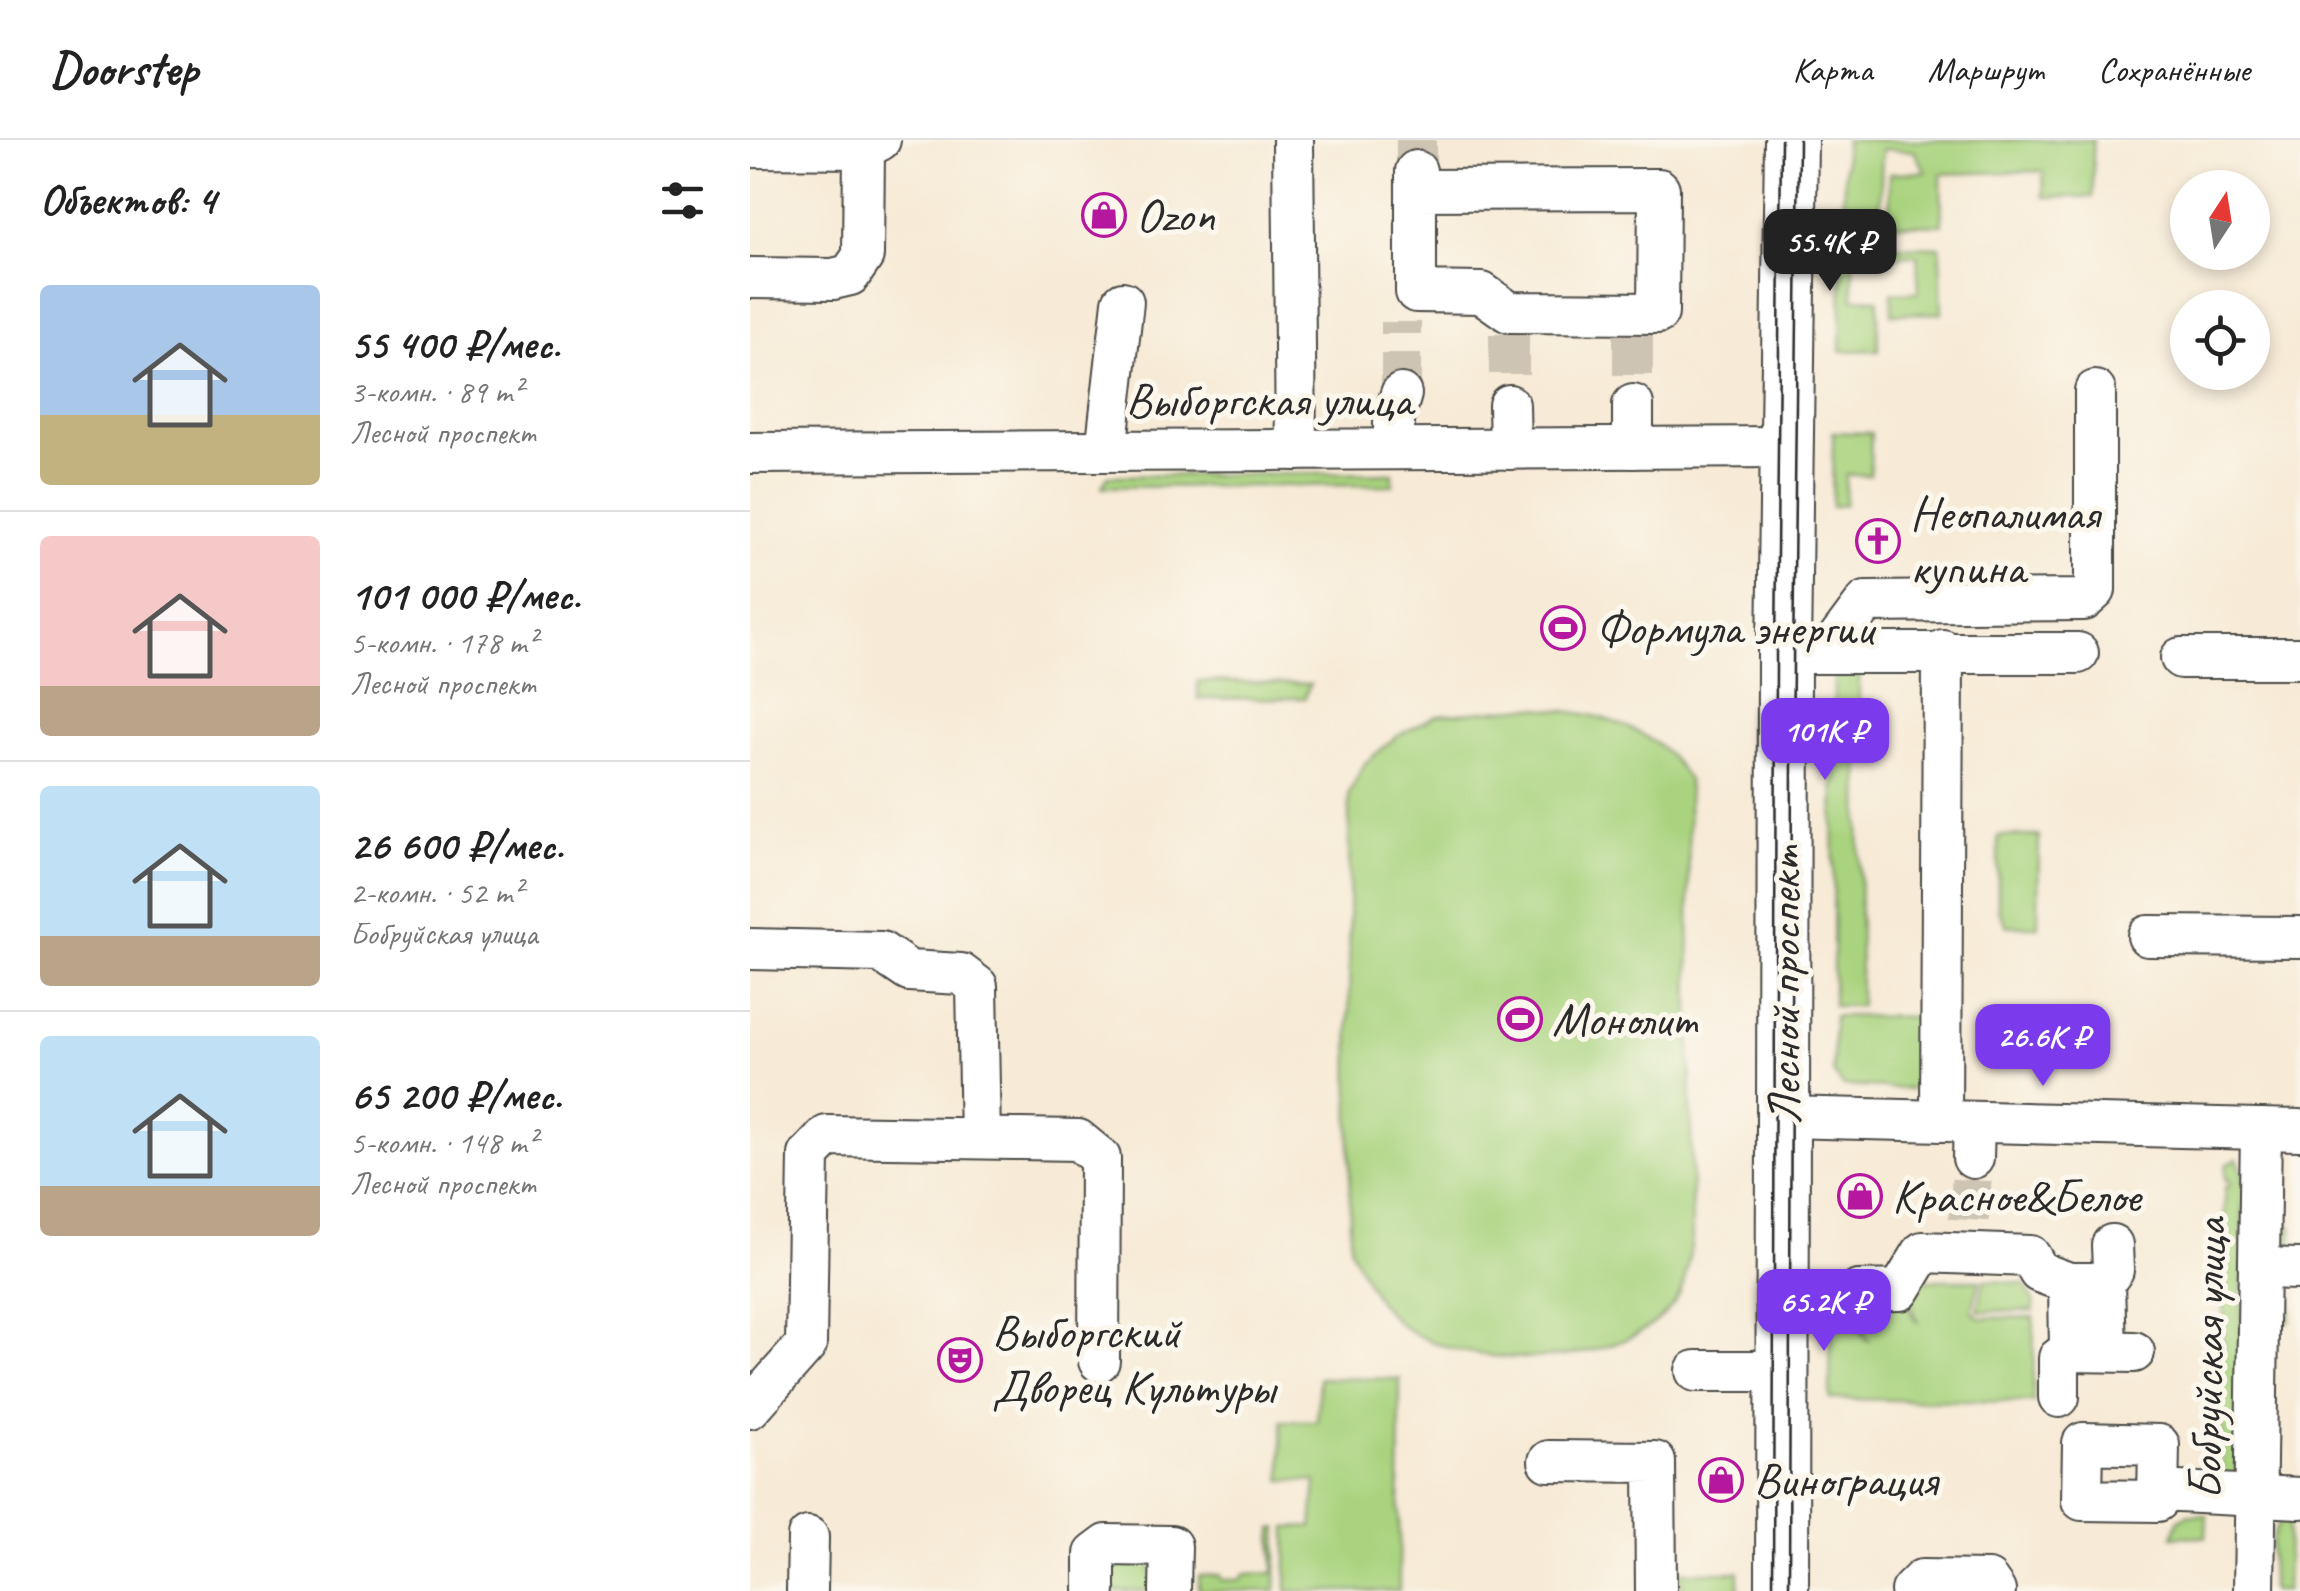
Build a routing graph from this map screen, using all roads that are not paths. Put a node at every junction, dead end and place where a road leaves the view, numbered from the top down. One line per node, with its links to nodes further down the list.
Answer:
1 (1293, 140): 16 (street)
2 (1791, 140): 12 (main road, Лесной проспект)
3 (872, 144): 4 (street); 5 (street)
4 (750, 147)
5 (750, 278)
6 (1123, 302): 17 (street)
7 (1509, 323): 7 (street)
8 (2095, 391): 20 (street)
9 (1400, 394): 15 (street)
10 (1510, 405): 13 (street)
11 (1633, 405): 14 (street)
12 (1788, 447): 14 (street, Выборгская улица); 20 (main road, Лесной проспект)
13 (1510, 448): 14 (street, Выборгская улица); 15 (street, Выборгская улица)
14 (1633, 448)
15 (1394, 449): 16 (street, Выборгская улица)
16 (1296, 450): 17 (street, Выборгская улица)
17 (1106, 451): 18 (street, Выборгская улица)
18 (750, 453)
19 (1943, 650): 20 (street); 21 (street); 29 (street)
20 (1806, 652): 27 (main road, Лесной проспект)
21 (2078, 653)
22 (2181, 658): 23 (street)
23 (2300, 658)
24 (2148, 936): 25 (street)
25 (2300, 938)
26 (750, 948): 30 (street)
27 (1784, 1118): 29 (street, Бобруйская улица); 36 (main road, Лесной проспект)
28 (2281, 1130): 29 (street, Бобруйская улица); 31 (street, Бобруйская улица)
29 (1963, 1134)
30 (980, 1138): 34 (street); 38 (street)
31 (2259, 1268): 32 (street); 41 (street, Бобруйская улица)
32 (2300, 1269)
33 (1858, 1291): 37 (street)
34 (1099, 1362)
35 (1696, 1371): 36 (street)
36 (1783, 1371): 48 (main road, Лесной проспект)
37 (2059, 1397)
38 (750, 1408)
39 (1549, 1461): 47 (street)
40 (2158, 1491): 41 (street)
41 (2255, 1496): 42 (street); 51 (street, Бобруйская улица)
42 (2300, 1498)
43 (808, 1537): 44 (street)
44 (807, 1591)
45 (1095, 1591): 46 (street)
46 (1170, 1591)
47 (1656, 1591)
48 (1782, 1591)
49 (1911, 1591): 50 (street)
50 (1995, 1591)
51 (2254, 1591)

